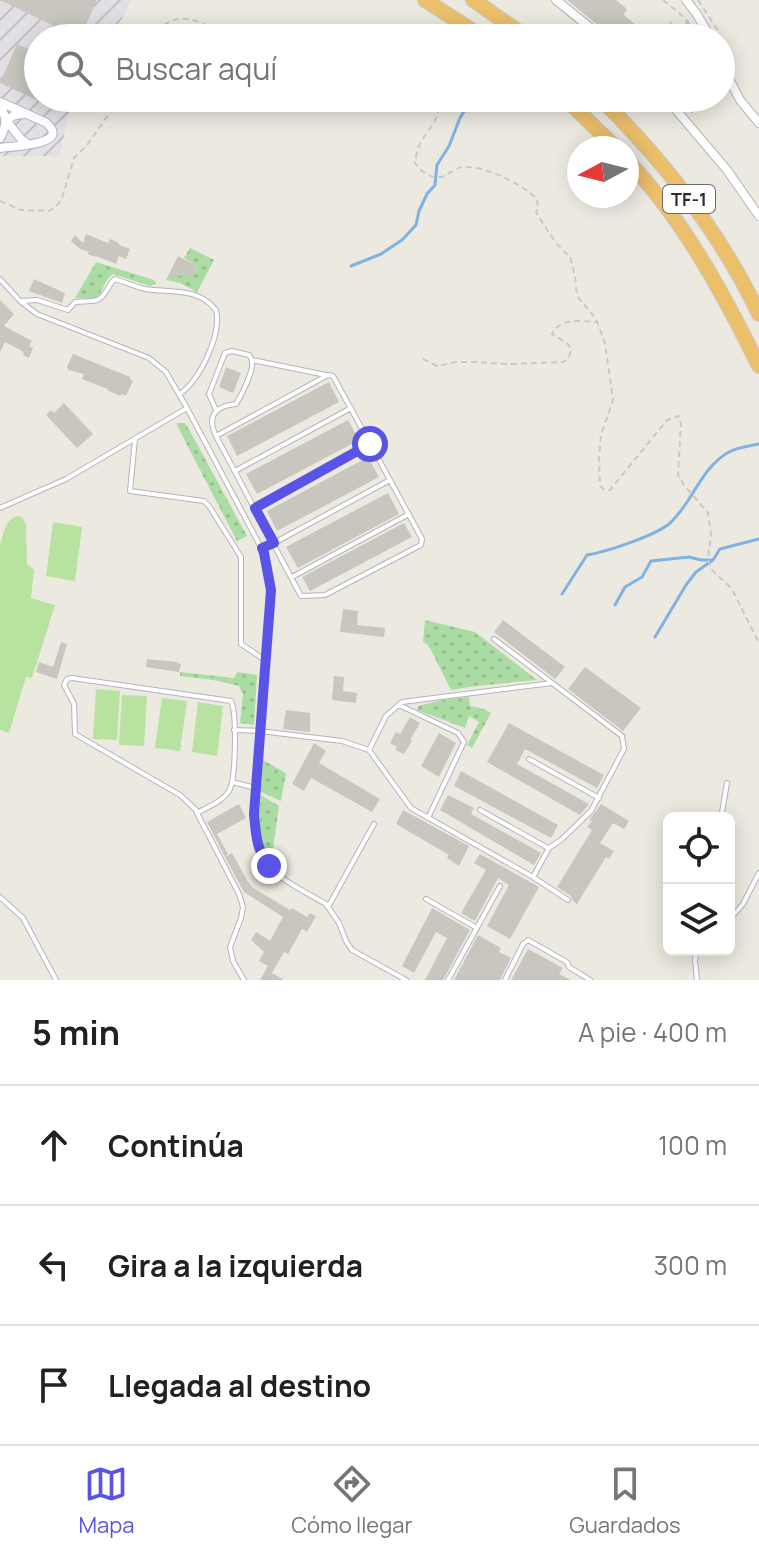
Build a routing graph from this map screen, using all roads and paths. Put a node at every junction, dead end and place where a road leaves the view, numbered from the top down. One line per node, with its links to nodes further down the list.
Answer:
1 (425, 0): 10 (highway)
2 (473, 0): 11 (highway)
3 (556, 0): 12 (street)
4 (663, 0): 7 (path)
5 (686, 0): 15 (street)
6 (698, 0): 16 (path)
7 (687, 20): 13 (path); 14 (path)
8 (165, 24): 9 (path)
9 (204, 24)
10 (462, 24)
11 (508, 24)
12 (586, 24)
13 (686, 24)
14 (690, 24)
15 (703, 24)
16 (714, 24)
17 (735, 91): 28 (street)
18 (0, 105): 25 (street); 27 (street)
19 (110, 112): 34 (path)
20 (438, 112): 39 (path)
21 (579, 112): 29 (highway)
22 (614, 112): 38 (highway, TF-1)
23 (678, 112): 35 (street)
24 (693, 112): 26 (path)
25 (29, 115): 27 (street); 31 (street)
26 (688, 117)
27 (6, 120): 30 (street); 31 (street)
28 (759, 123)
29 (604, 136)
30 (0, 138)
31 (28, 144): 32 (street)
32 (0, 148)
33 (639, 175): 42 (highway, TF-1)
34 (0, 201)
35 (759, 216)
36 (0, 279): 37 (lane)
37 (20, 301): 44 (lane); 44 (lane)
38 (759, 314)
39 (597, 322): 40 (path); 60 (path)
40 (423, 359)
41 (252, 360): 43 (lane); 47 (lane); 47 (lane)
42 (759, 366)
43 (328, 375): 46 (lane); 48 (lane)
44 (179, 394): 45 (lane)
45 (187, 408): 49 (lane); 57 (lane)
46 (351, 408): 50 (lane); 51 (lane)
47 (216, 410): 48 (lane)
48 (216, 436): 51 (lane)
49 (135, 439): 53 (lane); 61 (lane)
50 (370, 444): 52 (lane); 54 (lane)
51 (235, 471): 54 (lane)
52 (390, 480): 55 (lane); 56 (lane)
53 (0, 508)
54 (255, 508): 56 (lane)
55 (409, 514): 58 (lane); 58 (lane)
56 (274, 543): 57 (lane); 58 (lane)
57 (262, 548): 61 (lane)
58 (292, 577)
59 (494, 639): 62 (lane)
60 (759, 643)
61 (265, 660): 65 (lane)
62 (552, 683): 63 (lane); 71 (lane)
63 (399, 705): 66 (lane); 75 (lane)
64 (234, 730): 65 (lane); 68 (lane); 74 (lane)
65 (260, 731): 66 (lane); 70 (lane)
66 (369, 750): 75 (lane)
67 (529, 759): 71 (lane)
68 (232, 782): 70 (lane); 74 (lane)
69 (727, 783): 73 (lane)
70 (256, 788): 84 (lane)
71 (599, 798): 77 (lane)
72 (480, 810): 77 (lane)
73 (722, 812)
74 (197, 813): 89 (lane)
75 (428, 818): 79 (lane)
76 (374, 824): 84 (lane)
77 (549, 848): 79 (lane)
78 (759, 873): 85 (lane)
79 (533, 877): 83 (lane)
80 (500, 886): 86 (lane)
81 (0, 897): 88 (lane)
82 (426, 899): 86 (lane)
83 (568, 900)
84 (328, 907): 90 (lane)
85 (735, 913)
86 (477, 928): 91 (lane)
87 (696, 956): 94 (lane)
88 (56, 980)
89 (244, 980)
90 (406, 980)
91 (448, 980)
92 (505, 980): 93 (lane)
93 (590, 980)
94 (697, 980)

